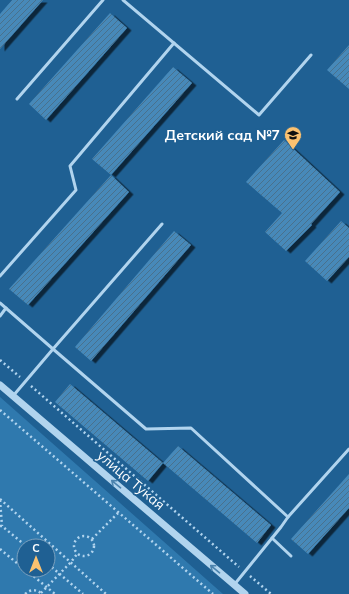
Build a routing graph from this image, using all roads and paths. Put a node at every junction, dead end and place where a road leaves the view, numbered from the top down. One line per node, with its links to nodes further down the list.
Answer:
1 (103, 0): 5 (lane)
2 (123, 0): 3 (lane)
3 (174, 43): 4 (lane); 7 (lane)
4 (311, 56)
5 (17, 99)
6 (162, 224): 11 (lane)
7 (0, 276)
8 (0, 302): 9 (lane)
9 (6, 308): 10 (lane); 11 (lane)
10 (0, 316)
11 (53, 349): 13 (lane); 19 (lane)
12 (0, 360): 13 (path)
13 (25, 382): 15 (lane); 30 (path)
14 (0, 385): 15 (street, улица Тукая)
15 (13, 396): 33 (street, улица Тукая, one-way to 15)
16 (0, 411): 18 (path)
17 (349, 449): 19 (lane)
18 (118, 513): 23 (path); 40 (path)
19 (288, 517): 22 (lane)
20 (1, 526): 21 (path); 28 (path)
21 (16, 538)
22 (272, 538): 26 (lane); 30 (lane)
23 (92, 539): 25 (path); 25 (path)
24 (0, 549): 27 (path)
25 (77, 554): 28 (path)
26 (291, 556)
27 (16, 562)
28 (71, 562): 31 (path); 39 (path)
29 (56, 571): 31 (path)
30 (245, 572): 33 (lane); 42 (path)
31 (59, 573): 34 (path); 38 (path)
32 (36, 578): 34 (path)
33 (234, 585): 41 (street, улица Тукая)
34 (47, 587): 35 (path); 37 (path)
35 (42, 593): 36 (path)
36 (25, 594)
37 (55, 594)
38 (82, 594)
39 (106, 594)
40 (213, 594)
41 (245, 594)
42 (271, 594)

